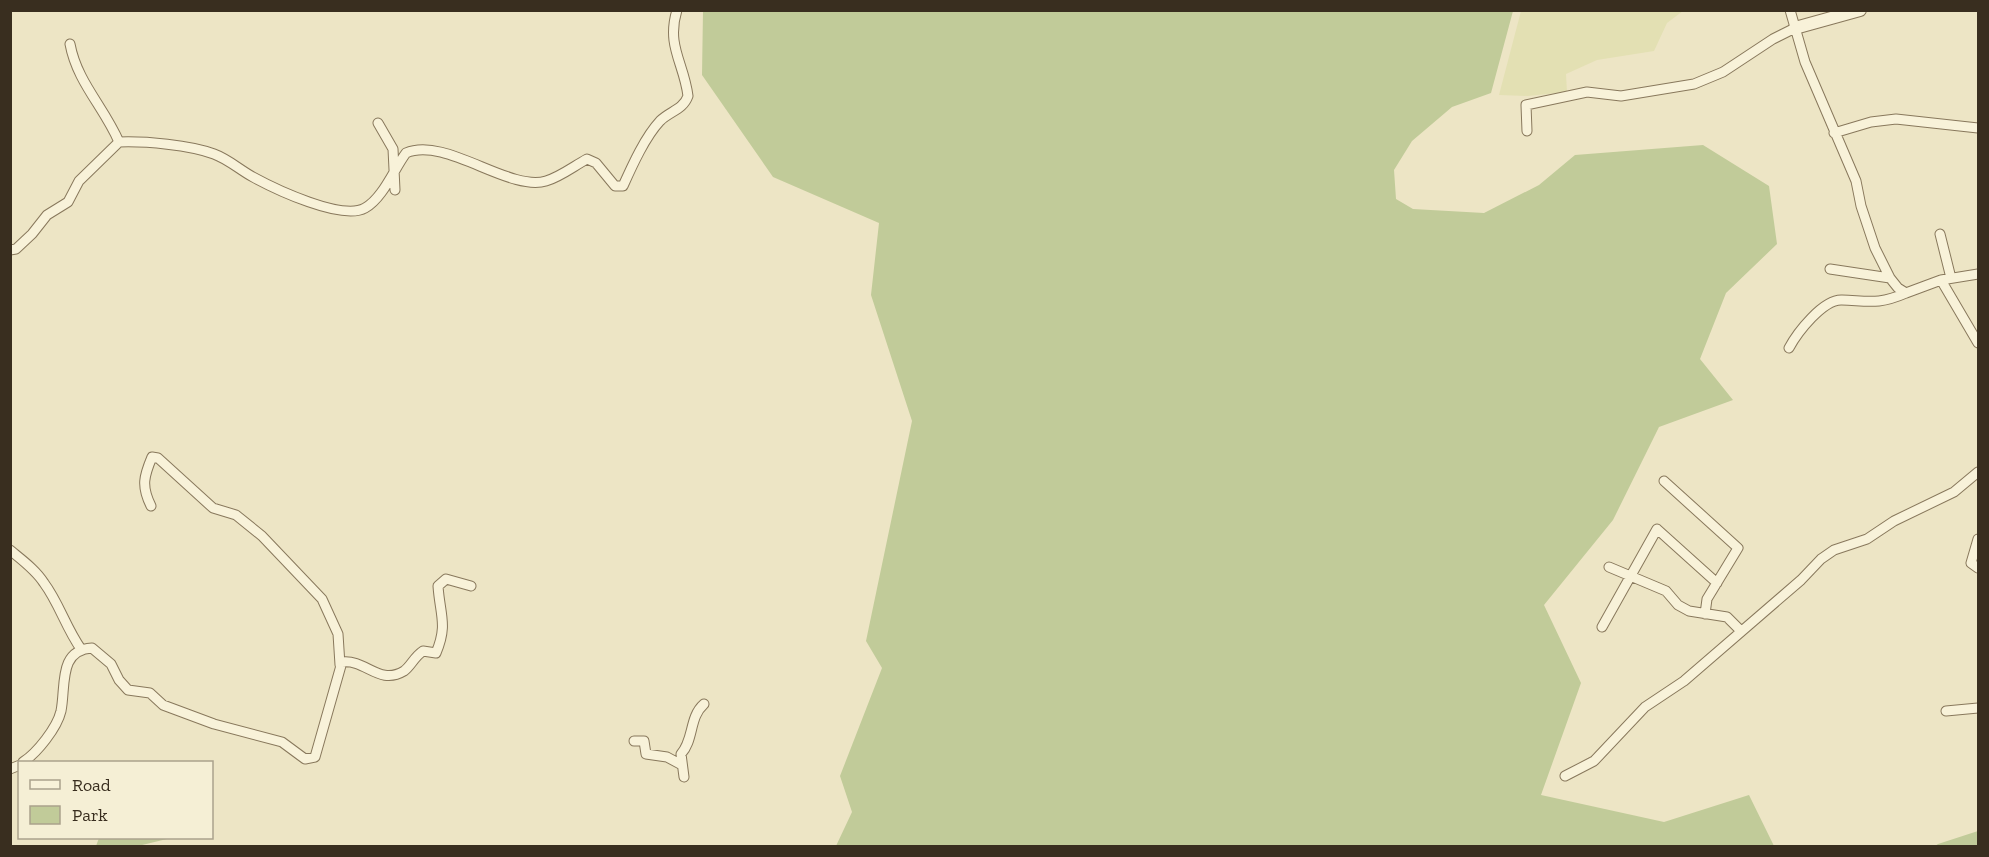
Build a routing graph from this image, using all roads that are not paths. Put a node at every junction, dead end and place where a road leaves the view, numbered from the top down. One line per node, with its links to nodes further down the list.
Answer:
1 (677, 10): 11 (street)
2 (1790, 10): 4 (street)
3 (1860, 10): 4 (street)
4 (1796, 28): 8 (street); 9 (street)
5 (70, 44): 10 (street)
6 (378, 123): 11 (street)
7 (1978, 128): 9 (street)
8 (1527, 130)
9 (1834, 134): 17 (street)
10 (119, 142): 11 (street); 14 (street)
11 (393, 170): 12 (street)
12 (395, 190)
13 (1940, 234): 18 (street)
14 (10, 250)
15 (1830, 269): 17 (street)
16 (1978, 274): 18 (street)
17 (1890, 278): 19 (street)
18 (1946, 279): 19 (street); 20 (street)
19 (1906, 293): 21 (street)
20 (1978, 343)
21 (1789, 348)
22 (1978, 472): 34 (street)
23 (1664, 481): 30 (street)
24 (151, 506): 36 (street)
25 (1978, 539): 28 (street)
26 (10, 550): 35 (street)
27 (1609, 567): 29 (street)
28 (1978, 568)
29 (1631, 576): 30 (street); 32 (street); 33 (street)
30 (1717, 583): 32 (street)
31 (471, 586): 36 (street)
32 (1705, 614): 34 (street)
33 (1602, 627)
34 (1740, 630): 43 (street)
35 (81, 649): 36 (street); 41 (street)
36 (340, 665)
37 (704, 704): 42 (street)
38 (1978, 708): 39 (street)
39 (1946, 711)
40 (634, 741): 42 (street)
41 (24, 761)
42 (680, 764): 44 (street)
43 (1565, 776)
44 (684, 777)

